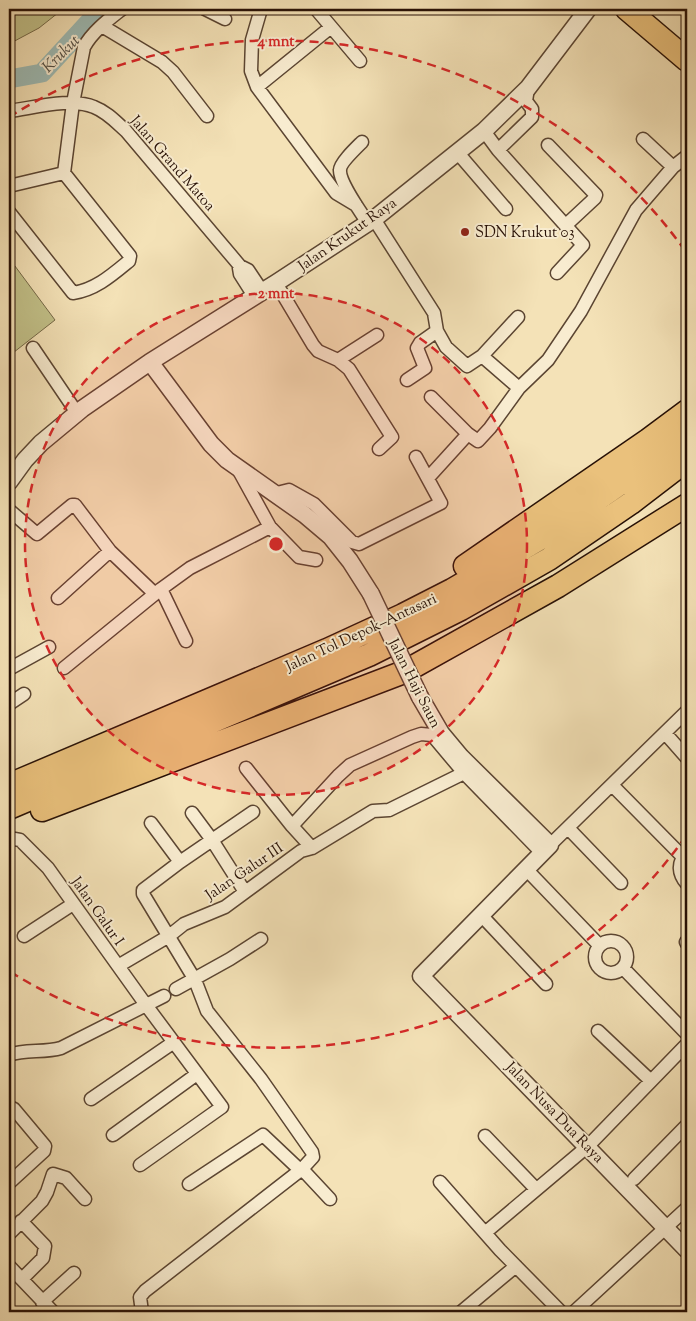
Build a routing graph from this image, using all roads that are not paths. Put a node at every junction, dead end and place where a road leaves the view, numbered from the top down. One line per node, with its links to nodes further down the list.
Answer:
1 (122, 9): 9 (street)
2 (261, 9): 14 (street)
3 (316, 9): 10 (street)
4 (588, 9): 15 (street, Jalan Krukut Raya)
5 (627, 9): 12 (highway)
6 (645, 9): 11 (highway)
7 (210, 10): 8 (street)
8 (225, 19)
9 (102, 26): 16 (street); 18 (street)
10 (331, 27): 13 (street); 14 (street)
11 (687, 44)
12 (687, 60)
13 (360, 61)
14 (257, 88): 29 (street)
15 (528, 88): 19 (street, Jalan Krukut Raya); 23 (street)
16 (73, 103): 17 (street, Jalan Grand Matoa); 27 (street); 36 (street, Jalan Grand Matoa)
17 (9, 111)
18 (207, 116)
19 (484, 131): 23 (street); 24 (street, Jalan Krukut Raya)
20 (643, 139): 26 (street)
21 (362, 142): 29 (street)
22 (548, 145): 33 (street)
23 (498, 150): 33 (street)
24 (457, 152): 30 (street); 32 (street, Jalan Krukut Raya)
25 (687, 156): 26 (street)
26 (673, 167): 45 (street)
27 (64, 173): 28 (street); 31 (street)
28 (9, 186)
29 (356, 205): 32 (street)
30 (506, 209)
31 (9, 212)
32 (371, 221): 35 (street, Jalan Krukut Raya); 38 (street)
33 (566, 225): 34 (street)
34 (557, 273)
35 (276, 283): 36 (street, Jalan Krukut Raya); 42 (street)
36 (258, 294): 43 (street, Jalan Krukut Raya)
37 (518, 317): 41 (street)
38 (437, 331): 41 (street); 44 (street)
39 (377, 335): 42 (street)
40 (33, 348): 48 (street)
41 (482, 356): 45 (street)
42 (338, 360): 51 (street)
43 (150, 362): 48 (street, Jalan Krukut Raya); 54 (street, Jalan Haji Saun)
44 (407, 380)
45 (519, 388): 50 (street)
46 (431, 397): 50 (street)
47 (687, 411): 67 (highway)
48 (77, 414): 57 (street, Jalan Krukut Raya)
49 (687, 433): 67 (highway, Jalan Tol Depok–Antasari)
50 (468, 434): 56 (street)
51 (379, 448)
52 (416, 457): 56 (street)
53 (687, 460): 59 (highway, Jalan Tol Depok–Antasari)
54 (238, 468): 58 (street, Jalan Haji Saun); 62 (street)
55 (687, 472): 59 (highway)
56 (428, 478): 58 (street)
57 (9, 482)
58 (273, 494): 91 (street, Jalan Haji Saun, bridge)
59 (631, 503): 81 (highway, Jalan Tol Depok–Antasari)
60 (687, 505): 84 (highway)
61 (9, 510): 63 (street)
62 (270, 528): 64 (street); 65 (street)
63 (110, 551): 65 (street); 66 (street)
64 (316, 560)
65 (158, 592): 68 (street); 70 (street)
66 (58, 598)
67 (403, 615): 79 (highway, Jalan Tol Depok–Antasari)
68 (186, 640)
69 (49, 647): 71 (street)
70 (64, 668)
71 (9, 669)
72 (24, 694): 73 (street)
73 (9, 704)
74 (687, 711): 75 (street)
75 (665, 734): 76 (street); 80 (street)
76 (687, 758)
77 (246, 768): 86 (street)
78 (464, 773): 86 (street); 90 (street, Jalan Galur III); 91 (street)
79 (9, 784)
80 (612, 785): 87 (street); 92 (street)
81 (9, 808)
82 (254, 812): 89 (street)
83 (192, 813): 89 (street)
84 (9, 819)
85 (151, 823): 93 (street)
86 (292, 826): 90 (street)
87 (568, 828): 91 (street); 95 (street)
88 (14, 839): 98 (street, Jalan Galur I)
89 (212, 840): 93 (street); 97 (street)
90 (312, 848): 97 (street, Jalan Galur III)
91 (546, 849): 94 (street)
92 (685, 855): 96 (street)
93 (180, 862): 101 (street)
94 (526, 869): 99 (street); 103 (street)
95 (621, 883)
96 (687, 884)
97 (245, 892): 101 (street, Jalan Galur III)
98 (73, 904): 100 (street); 104 (street, Jalan Galur I)
99 (481, 915): 107 (street); 123 (street, Jalan Nusa Dua Raya)
100 (24, 936)
101 (168, 936): 104 (street, Jalan Galur III); 106 (street)
102 (260, 939): 106 (street)
103 (599, 945): 105 (street); 105 (street)
104 (118, 966): 110 (street, Jalan Galur I)
105 (623, 968): 112 (street)
106 (195, 980): 108 (street); 125 (street)
107 (546, 984)
108 (176, 990)
109 (164, 996): 110 (street)
110 (146, 1005): 113 (street, Jalan Galur I); 115 (street)
111 (598, 1031): 117 (street)
112 (687, 1034)
113 (174, 1042): 116 (street, Jalan Galur I); 118 (street)
114 (687, 1044): 117 (street)
115 (9, 1055)
116 (197, 1074): 121 (street); 124 (street, Jalan Galur I)
117 (651, 1081): 123 (street)
118 (91, 1099)
119 (9, 1110): 128 (street)
120 (687, 1125): 126 (street)
121 (113, 1135)
122 (485, 1136): 130 (street)
123 (592, 1142): 126 (street, Jalan Nusa Dua Raya); 130 (street); 135 (street, Jalan Nusa Dua Raya)
124 (140, 1165)
125 (301, 1170): 129 (street); 132 (street); 146 (street)
126 (634, 1179): 135 (street, Jalan Nusa Dua Raya)
127 (440, 1182): 136 (street)
128 (9, 1183)
129 (189, 1184)
130 (536, 1189): 136 (street)
131 (85, 1199): 134 (street)
132 (330, 1199)
133 (687, 1208): 135 (street)
134 (21, 1221): 137 (street); 143 (street)
135 (670, 1224): 138 (street, Jalan Nusa Dua Raya); 139 (street, Jalan Nusa Dua Raya); 149 (street)
136 (486, 1232): 141 (street)
137 (9, 1234)
138 (687, 1235)
139 (687, 1250)
140 (9, 1266): 143 (street)
141 (516, 1266): 147 (street); 148 (street)
142 (74, 1273): 144 (street)
143 (22, 1279): 144 (street)
144 (42, 1302): 145 (street)
145 (53, 1312)
146 (142, 1312)
147 (461, 1312)
148 (561, 1312)
149 (574, 1312)

